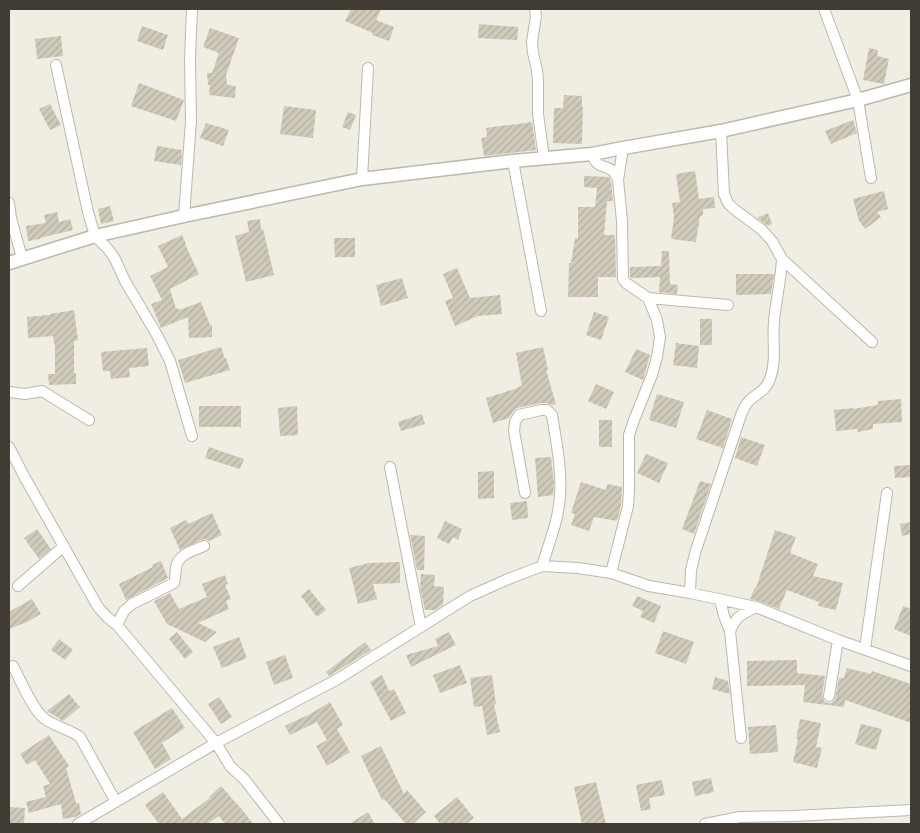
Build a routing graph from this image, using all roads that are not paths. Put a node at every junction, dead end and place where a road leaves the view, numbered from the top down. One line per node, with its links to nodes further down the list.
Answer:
1 (192, 9): 17 (street)
2 (535, 9): 11 (street)
3 (824, 9): 7 (street)
4 (56, 65): 18 (street)
5 (368, 68): 14 (street)
6 (911, 85): 7 (street)
7 (858, 100): 8 (street); 13 (street)
8 (721, 131): 9 (street); 20 (street)
9 (623, 148): 10 (street); 15 (street)
10 (592, 154): 11 (street); 15 (street)
11 (544, 158): 12 (street)
12 (513, 161): 14 (street); 24 (street)
13 (871, 178)
14 (362, 179): 17 (street)
15 (618, 180): 22 (street)
16 (9, 203): 19 (street)
17 (184, 216): 18 (street)
18 (95, 236): 19 (street); 28 (street)
19 (22, 258): 21 (street)
20 (782, 259): 25 (street); 38 (street)
21 (9, 264)
22 (648, 298): 23 (street); 36 (street)
23 (728, 305)
24 (541, 312)
25 (872, 342)
26 (9, 392): 27 (street)
27 (89, 420)
28 (192, 436)
29 (9, 447): 33 (street)
30 (390, 467): 42 (street)
31 (525, 493): 35 (street)
32 (887, 493): 45 (street)
33 (64, 546): 37 (street); 41 (street)
34 (204, 546): 41 (street)
35 (542, 566): 36 (street); 42 (street)
36 (611, 573): 38 (street)
37 (18, 586)
38 (690, 593): 39 (street)
39 (720, 600): 40 (street); 43 (street)
40 (756, 607): 43 (street); 44 (street)
41 (117, 625): 50 (street)
42 (421, 627): 50 (street)
43 (730, 631): 49 (street)
44 (838, 640): 45 (street); 48 (street)
45 (865, 649): 47 (street)
46 (13, 666): 51 (street)
47 (911, 666)
48 (829, 696)
49 (741, 738)
50 (216, 743): 51 (street); 55 (street)
51 (116, 802): 54 (street)
52 (911, 810): 53 (street)
53 (794, 820): 56 (street)
54 (78, 824)
55 (279, 824)
56 (705, 824)

